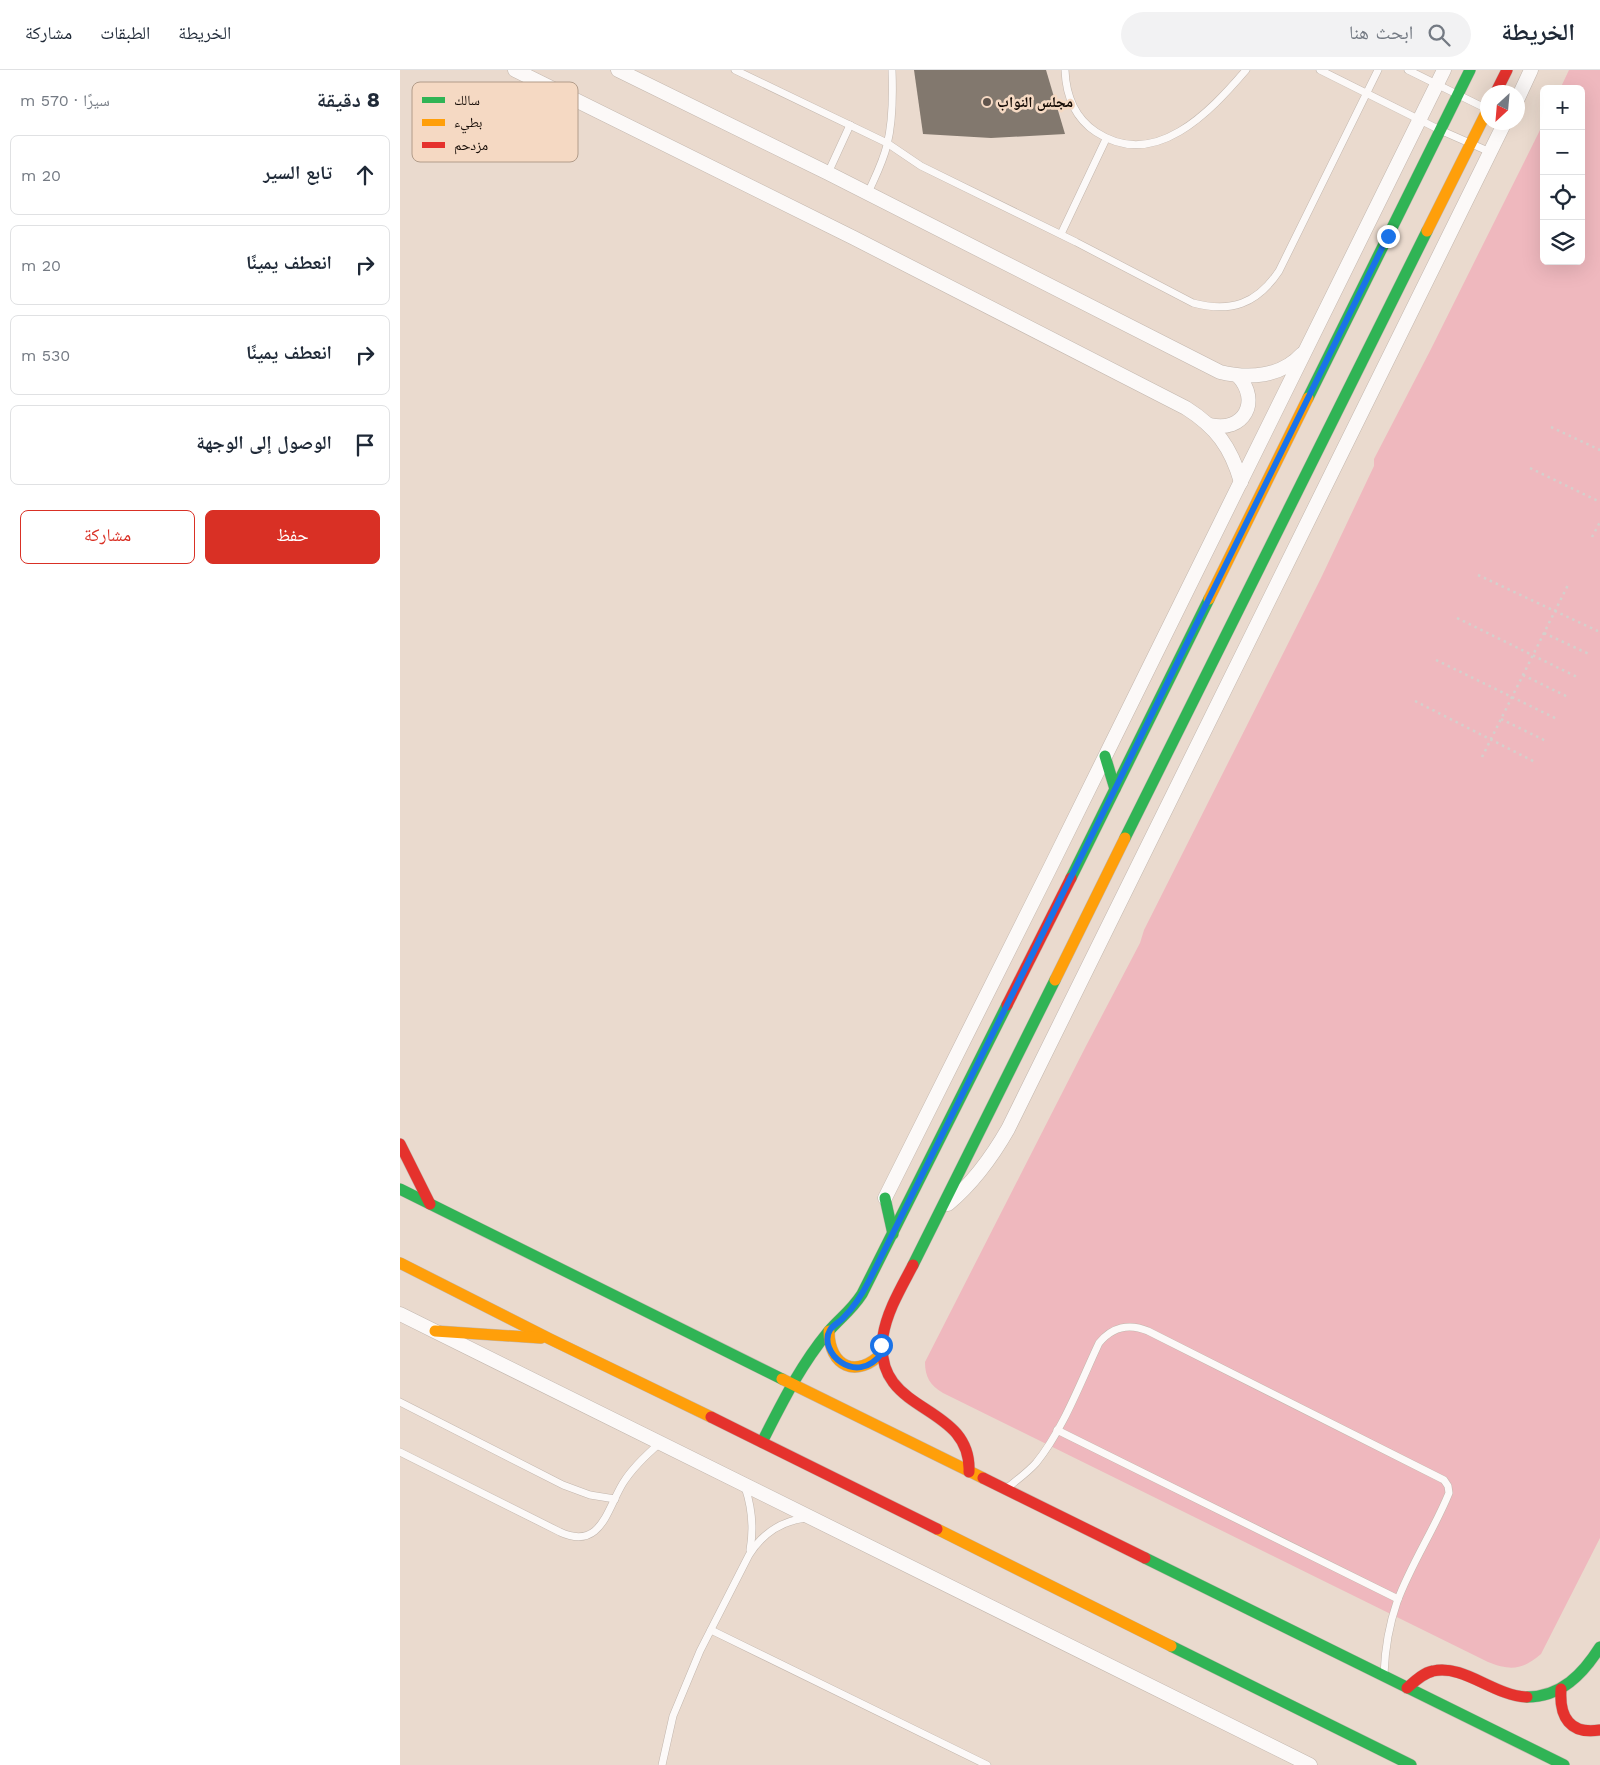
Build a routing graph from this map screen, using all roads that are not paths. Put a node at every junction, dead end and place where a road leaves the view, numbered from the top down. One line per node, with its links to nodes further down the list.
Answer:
1 (515, 70): 14 (street)
2 (618, 70): 31 (street)
3 (735, 70): 24 (lane)
4 (892, 70): 28 (lane)
5 (1065, 70): 27 (lane)
6 (1246, 70): 27 (lane)
7 (1320, 70): 18 (lane)
8 (1378, 70): 18 (lane)
9 (1408, 70): 15 (lane)
10 (1444, 70): 15 (street)
11 (1470, 70): 19 (street)
12 (1507, 70): 16 (street)
13 (1532, 70): 17 (street)
14 (539, 82)
15 (1436, 84): 19 (lane); 22 (street)
16 (1500, 85)
17 (1524, 85)
18 (1367, 93): 22 (lane); 33 (lane)
19 (1457, 95): 21 (lane); 25 (street)
20 (578, 101): 36 (street)
21 (1480, 106)
22 (1419, 119): 25 (lane); 34 (street)
23 (1480, 123): 29 (street)
24 (850, 125): 28 (lane); 31 (lane)
25 (1440, 130): 29 (lane); 39 (street)
26 (1501, 130): 30 (street)
27 (1106, 139): 33 (lane)
28 (887, 143): 32 (lane); 33 (lane)
29 (1470, 144): 30 (lane); 44 (street)
30 (1490, 152): 44 (street)
31 (828, 173): 32 (street)
32 (868, 193): 35 (street)
33 (1061, 234)
34 (1306, 350): 35 (street); 37 (street)
35 (1238, 376): 36 (street)
36 (1210, 425): 37 (street)
37 (1241, 482): 38 (street)
38 (1105, 756): 39 (street); 42 (street)
39 (1115, 789): 45 (street)
40 (400, 1144): 43 (street)
41 (400, 1189): 43 (street)
42 (885, 1198): 45 (street)
43 (430, 1204): 52 (street)
44 (940, 1211): 51 (street)
45 (893, 1234): 49 (street)
46 (400, 1263): 50 (street)
47 (400, 1314): 48 (street)
48 (435, 1331): 50 (street); 55 (street)
49 (830, 1331): 51 (street); 52 (street)
50 (550, 1339): 56 (street)
51 (882, 1353): 58 (street)
52 (791, 1384): 56 (street); 58 (street)
53 (400, 1402): 61 (lane)
54 (1057, 1430): 60 (lane); 64 (lane); 64 (lane)
55 (660, 1442): 59 (street); 61 (lane)
56 (762, 1442): 74 (street)
57 (400, 1452): 61 (lane)
58 (969, 1472): 60 (street)
59 (745, 1486): 62 (street); 63 (lane)
60 (1004, 1490): 67 (street)
61 (614, 1499)
62 (809, 1518): 63 (lane); 73 (street)
63 (749, 1555): 65 (lane)
64 (1398, 1600): 67 (lane)
65 (711, 1630): 71 (lane); 72 (lane)
66 (1600, 1647): 69 (street)
67 (1384, 1677): 68 (street)
68 (1407, 1688): 69 (street); 75 (street)
69 (1561, 1690): 70 (street)
70 (1600, 1730)
71 (662, 1765)
72 (987, 1765)
73 (1310, 1765)
74 (1411, 1765)
75 (1564, 1765)

